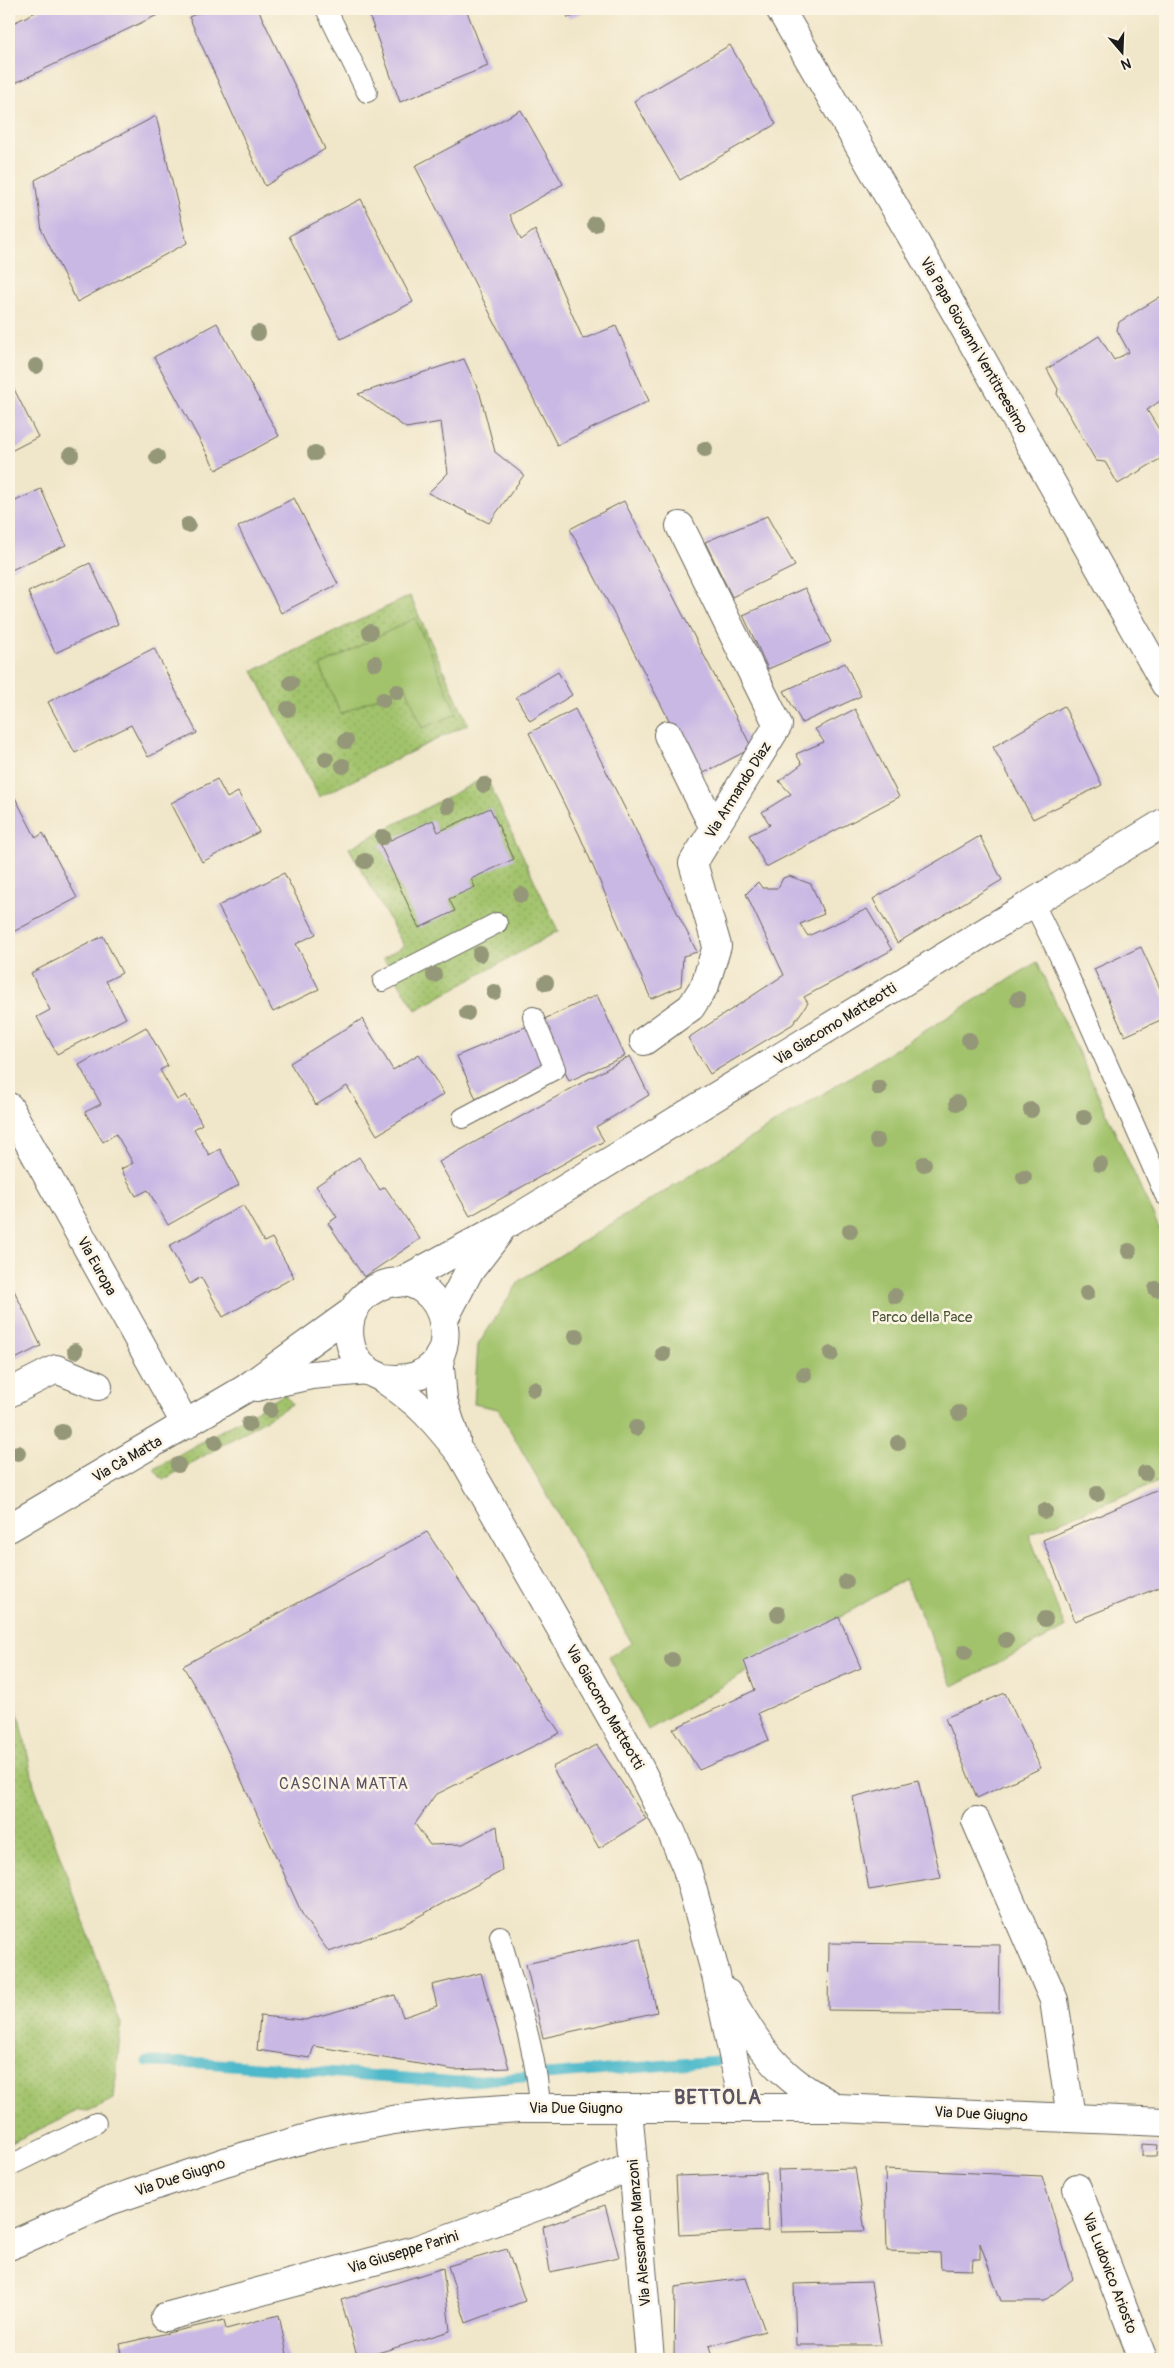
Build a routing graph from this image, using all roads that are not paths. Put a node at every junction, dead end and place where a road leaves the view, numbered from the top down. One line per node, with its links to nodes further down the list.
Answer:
1 (326, 9): 3 (lane)
2 (780, 9): 5 (street, Via Papa Giovanni Ventitreesimo)
3 (367, 92)
4 (680, 526): 8 (street, Via Armando Diaz)
5 (1165, 684)
6 (668, 735): 8 (street)
7 (1165, 822): 9 (street, Via Giacomo Matteotti)
8 (714, 828): 13 (street, Via Armando Diaz)
9 (1033, 902): 16 (lane); 17 (street, Via Giacomo Matteotti)
10 (496, 922): 11 (lane)
11 (383, 981)
12 (533, 1017): 15 (lane)
13 (644, 1041)
14 (9, 1107): 26 (street, Via Europa)
15 (463, 1118)
16 (1165, 1195)
17 (504, 1226): 18 (street, Via Giacomo Matteotti); 20 (street, Via Giacomo Matteotti)
18 (398, 1283): 19 (street, Via Giacomo Matteotti); 20 (street)
19 (352, 1311): 22 (street, Via Giacomo Matteotti); 24 (street, Via Cà Matta)
20 (444, 1319): 21 (street, Via Giacomo Matteotti)
21 (439, 1356): 22 (street); 27 (street, Via Giacomo Matteotti)
22 (375, 1374): 24 (street, Via Cà Matta); 27 (street, Via Giacomo Matteotti)
23 (98, 1386): 25 (street)
24 (245, 1389): 26 (street, Via Cà Matta)
25 (9, 1393)
26 (186, 1425): 28 (street, Via Cà Matta)
27 (461, 1454): 31 (street, Via Giacomo Matteotti)
28 (9, 1528)
29 (976, 1821): 36 (street)
30 (500, 1936): 32 (lane)
31 (716, 1975): 33 (street, Via Giacomo Matteotti); 35 (street, Via Giacomo Matteotti)
32 (539, 2098): 34 (street, Via Due Giugno); 42 (street, Via Due Giugno)
33 (744, 2107): 34 (street, Via Due Giugno); 35 (street, Via Due Giugno)
34 (628, 2108): 39 (street, Via Alessandro Manzoni)
35 (837, 2108): 36 (street, Via Due Giugno)
36 (1071, 2118): 37 (street, Via Due Giugno)
37 (1165, 2122)
38 (96, 2123): 40 (lane)
39 (633, 2164): 43 (street, Via Giuseppe Parini); 44 (street, Via Alessandro Manzoni)
40 (9, 2166)
41 (1077, 2188): 45 (street, Via Ludovico Ariosto)
42 (9, 2246)
43 (166, 2317)
44 (650, 2359)
45 (1143, 2359)

